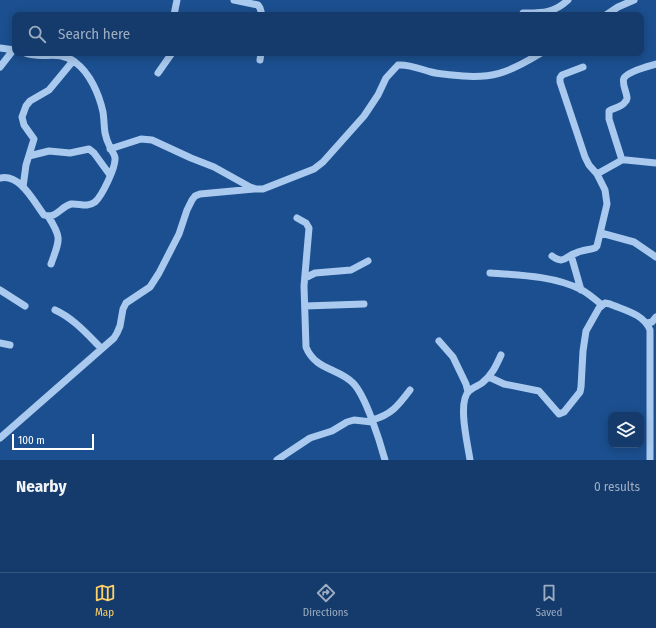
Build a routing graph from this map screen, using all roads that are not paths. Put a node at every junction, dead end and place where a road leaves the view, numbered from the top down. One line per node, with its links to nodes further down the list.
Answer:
1 (177, 0): 5 (street)
2 (234, 0): 6 (street)
3 (568, 0): 7 (street)
4 (634, 0): 8 (street)
5 (175, 12)
6 (261, 12)
7 (549, 12)
8 (610, 12)
9 (0, 48): 10 (street)
10 (12, 49)
11 (12, 52): 19 (street)
12 (36, 56): 13 (street)
13 (51, 56)
14 (64, 56): 17 (street)
15 (170, 56): 21 (street)
16 (536, 56): 30 (street)
17 (73, 61): 22 (street); 23 (street)
18 (656, 64): 24 (street)
19 (0, 67)
20 (583, 67): 26 (street)
21 (158, 73)
22 (110, 148): 27 (street); 30 (street)
23 (29, 156): 27 (street); 29 (street)
24 (622, 160): 25 (street); 26 (street)
25 (656, 164)
26 (597, 174): 33 (street)
27 (110, 175): 31 (street)
28 (0, 178): 29 (street)
29 (23, 187): 31 (street)
30 (256, 189): 53 (street)
31 (48, 216): 38 (street)
32 (296, 218): 40 (street)
33 (601, 233): 34 (street); 36 (street)
34 (571, 254): 35 (street); 42 (street)
35 (552, 256)
36 (656, 257)
37 (368, 261): 40 (street)
38 (51, 264)
39 (490, 273): 42 (street)
40 (305, 278): 46 (street)
41 (0, 290): 45 (street)
42 (581, 290): 44 (street)
43 (364, 304): 46 (street)
44 (602, 305): 49 (street); 55 (street)
45 (25, 306)
46 (305, 306): 58 (street)
47 (55, 310): 53 (street)
48 (656, 316): 49 (street)
49 (647, 323): 63 (street)
50 (439, 341): 57 (street)
51 (0, 343): 52 (street)
52 (10, 345)
53 (101, 348): 59 (street)
54 (501, 355): 55 (street)
55 (489, 377): 57 (street)
56 (410, 390): 58 (street)
57 (468, 392): 62 (street)
58 (372, 421): 60 (street); 61 (street)
59 (0, 438)
60 (277, 460)
61 (385, 460)
62 (470, 460)
63 (650, 460)

